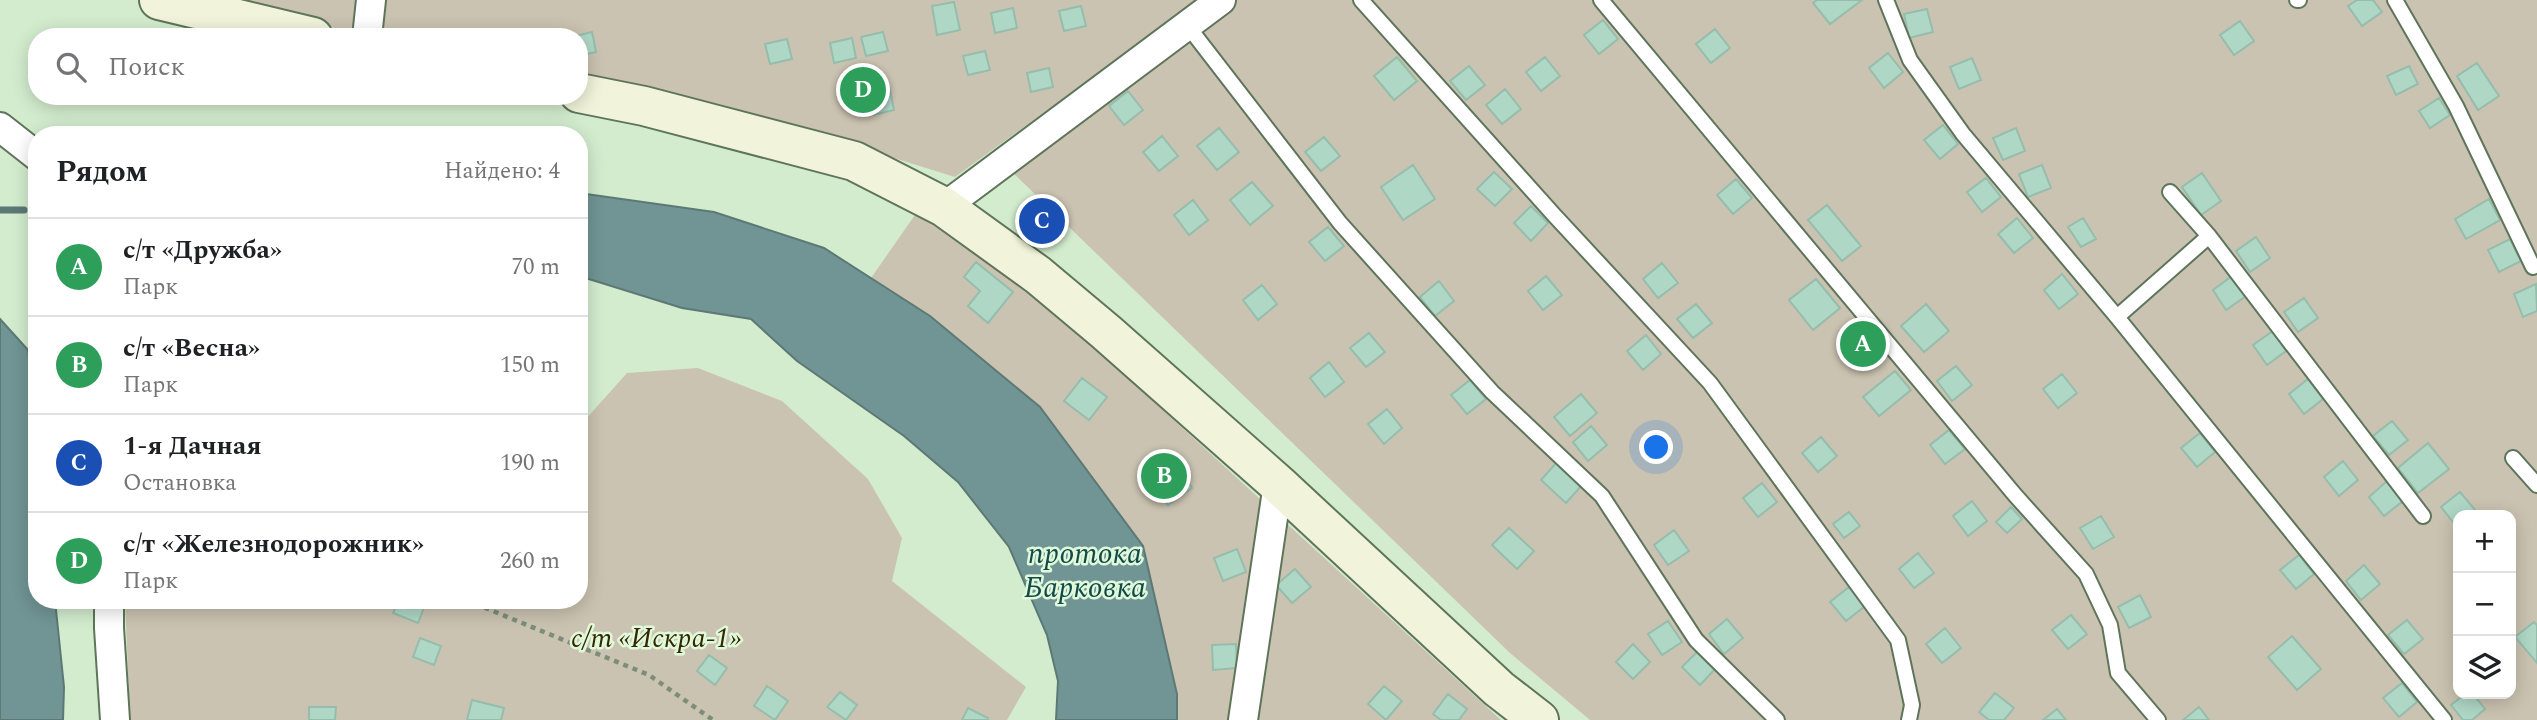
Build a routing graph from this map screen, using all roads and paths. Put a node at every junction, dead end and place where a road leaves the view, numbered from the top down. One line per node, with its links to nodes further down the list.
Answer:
1 (159, 0): 9 (main road)
2 (371, 0): 10 (street)
3 (1221, 0): 8 (street)
4 (1362, 0): 30 (lane)
5 (1601, 0): 31 (lane)
6 (1885, 0): 18 (lane)
7 (2395, 0): 17 (lane)
8 (1188, 25): 15 (street); 29 (lane)
9 (276, 28)
10 (368, 28)
11 (588, 95): 15 (main road)
12 (0, 127): 13 (street)
13 (28, 149)
14 (2170, 192): 16 (lane)
15 (944, 207): 20 (main road)
16 (2209, 236): 18 (lane); 22 (lane)
17 (2533, 267)
18 (2117, 317): 32 (lane)
19 (2513, 458): 21 (lane)
20 (1278, 484): 27 (street); 28 (main road)
21 (2537, 485)
22 (2423, 516)
23 (109, 609): 25 (street)
24 (488, 609): 26 (path)
25 (115, 720)
26 (713, 720)
27 (1243, 720)
28 (1539, 720)
29 (1777, 720)
30 (1909, 720)
31 (2158, 720)
32 (2444, 720)

